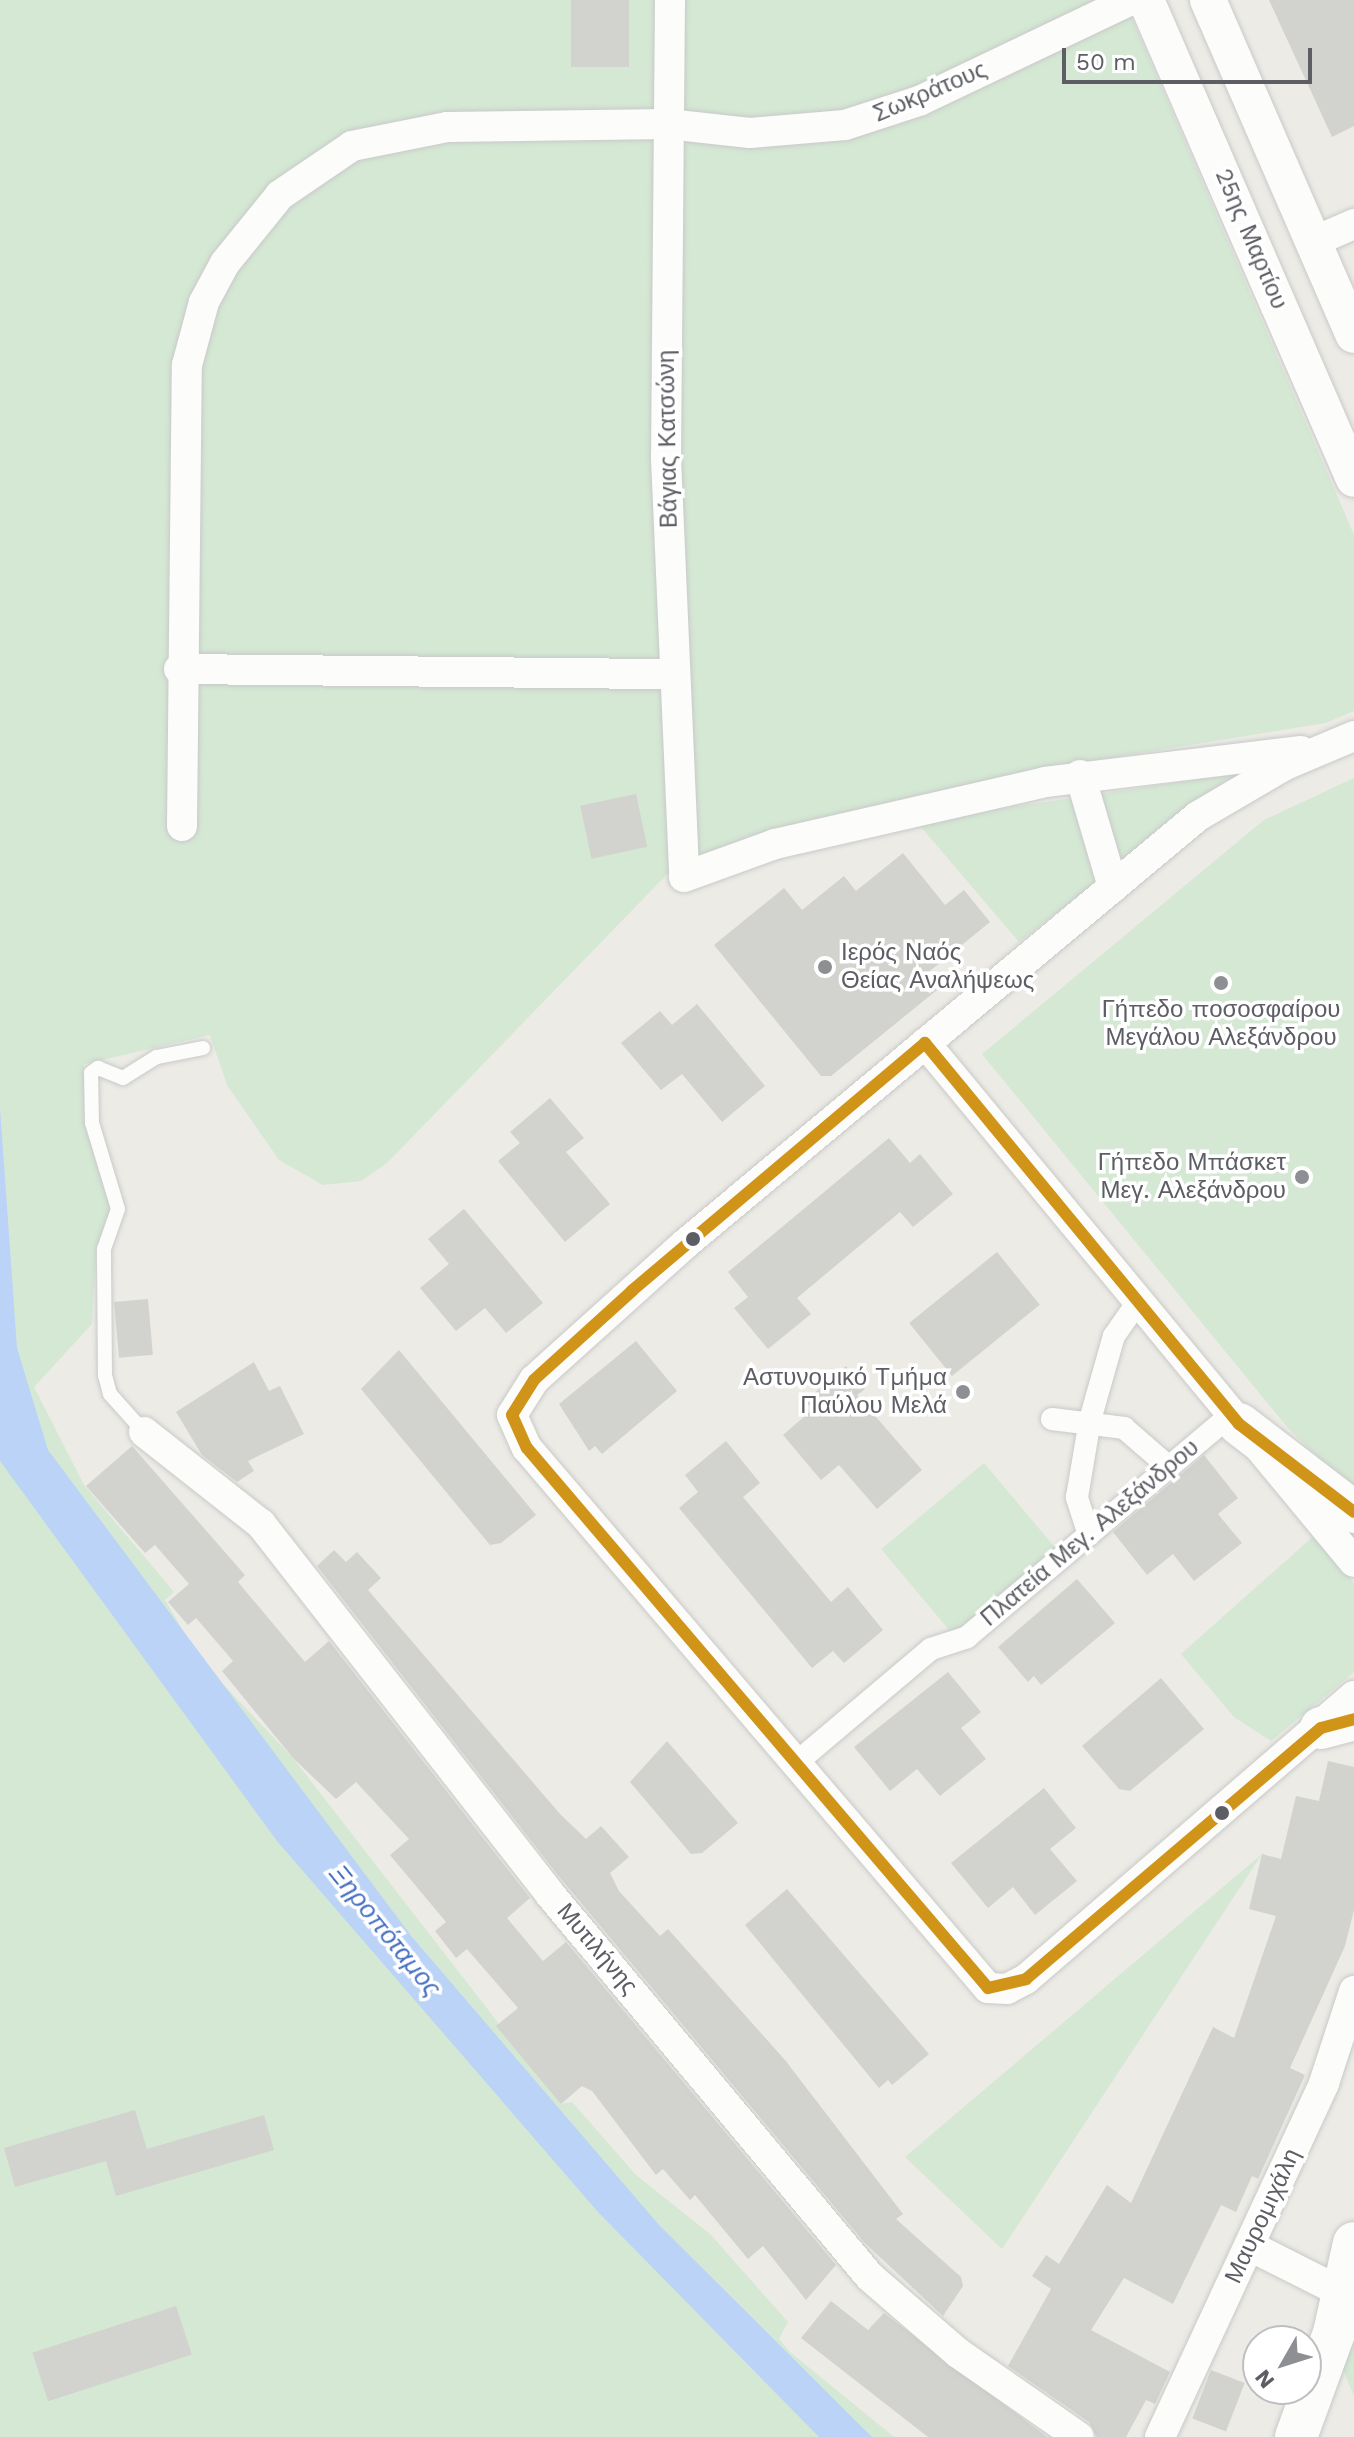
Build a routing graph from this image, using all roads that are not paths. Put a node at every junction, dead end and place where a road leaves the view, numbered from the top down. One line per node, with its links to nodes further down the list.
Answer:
1 (670, 0): 5 (street, Βάγιας Κατσώνη)
2 (1131, 0): 5 (street, Σωκράτους)
3 (1146, 0): 9 (street, 25ης Μαρτίου)
4 (1208, 0): 7 (street)
5 (668, 124): 10 (street, Σωκράτους); 11 (street, Βάγιας Κατσώνη)
6 (1354, 224): 7 (street)
7 (1313, 242): 8 (street)
8 (1354, 335)
9 (1354, 479)
10 (179, 669): 11 (street); 15 (street, Σωκράτους)
11 (674, 674): 14 (street, Βάγιας Κατσώνη)
12 (1354, 736): 13 (street)
13 (1321, 749): 14 (street); 16 (street)
14 (1080, 775): 16 (street)
15 (182, 826)
16 (1113, 887): 17 (street)
17 (925, 1043): 19 (street); 30 (street)
18 (203, 1048): 23 (lane)
19 (1137, 1303): 21 (street); 22 (street)
20 (1052, 1419): 22 (street)
21 (1235, 1419): 24 (street, Πλατεία Μεγ. Αλεξάνδρου); 25 (main road); 27 (street)
22 (1090, 1420): 24 (street); 26 (street)
23 (144, 1432): 35 (street, Μυτιλήνης)
24 (1169, 1467): 26 (street, Πλατεία Μεγ. Αλεξάνδρου)
25 (1354, 1512)
26 (1089, 1535): 30 (street, Πλατεία Μεγ. Αλεξάνδρου)
27 (1354, 1562)
28 (1354, 1696): 29 (street)
29 (1338, 1723): 30 (street)
30 (796, 1763)
31 (1354, 1991): 33 (street, Μαυρομιχάλη)
32 (1354, 2243): 34 (main road)
33 (1250, 2246): 34 (street); 36 (street, Μαυρομιχάλη)
34 (1343, 2293): 37 (main road)
35 (1079, 2437)
36 (1160, 2437)
37 (1296, 2437)

